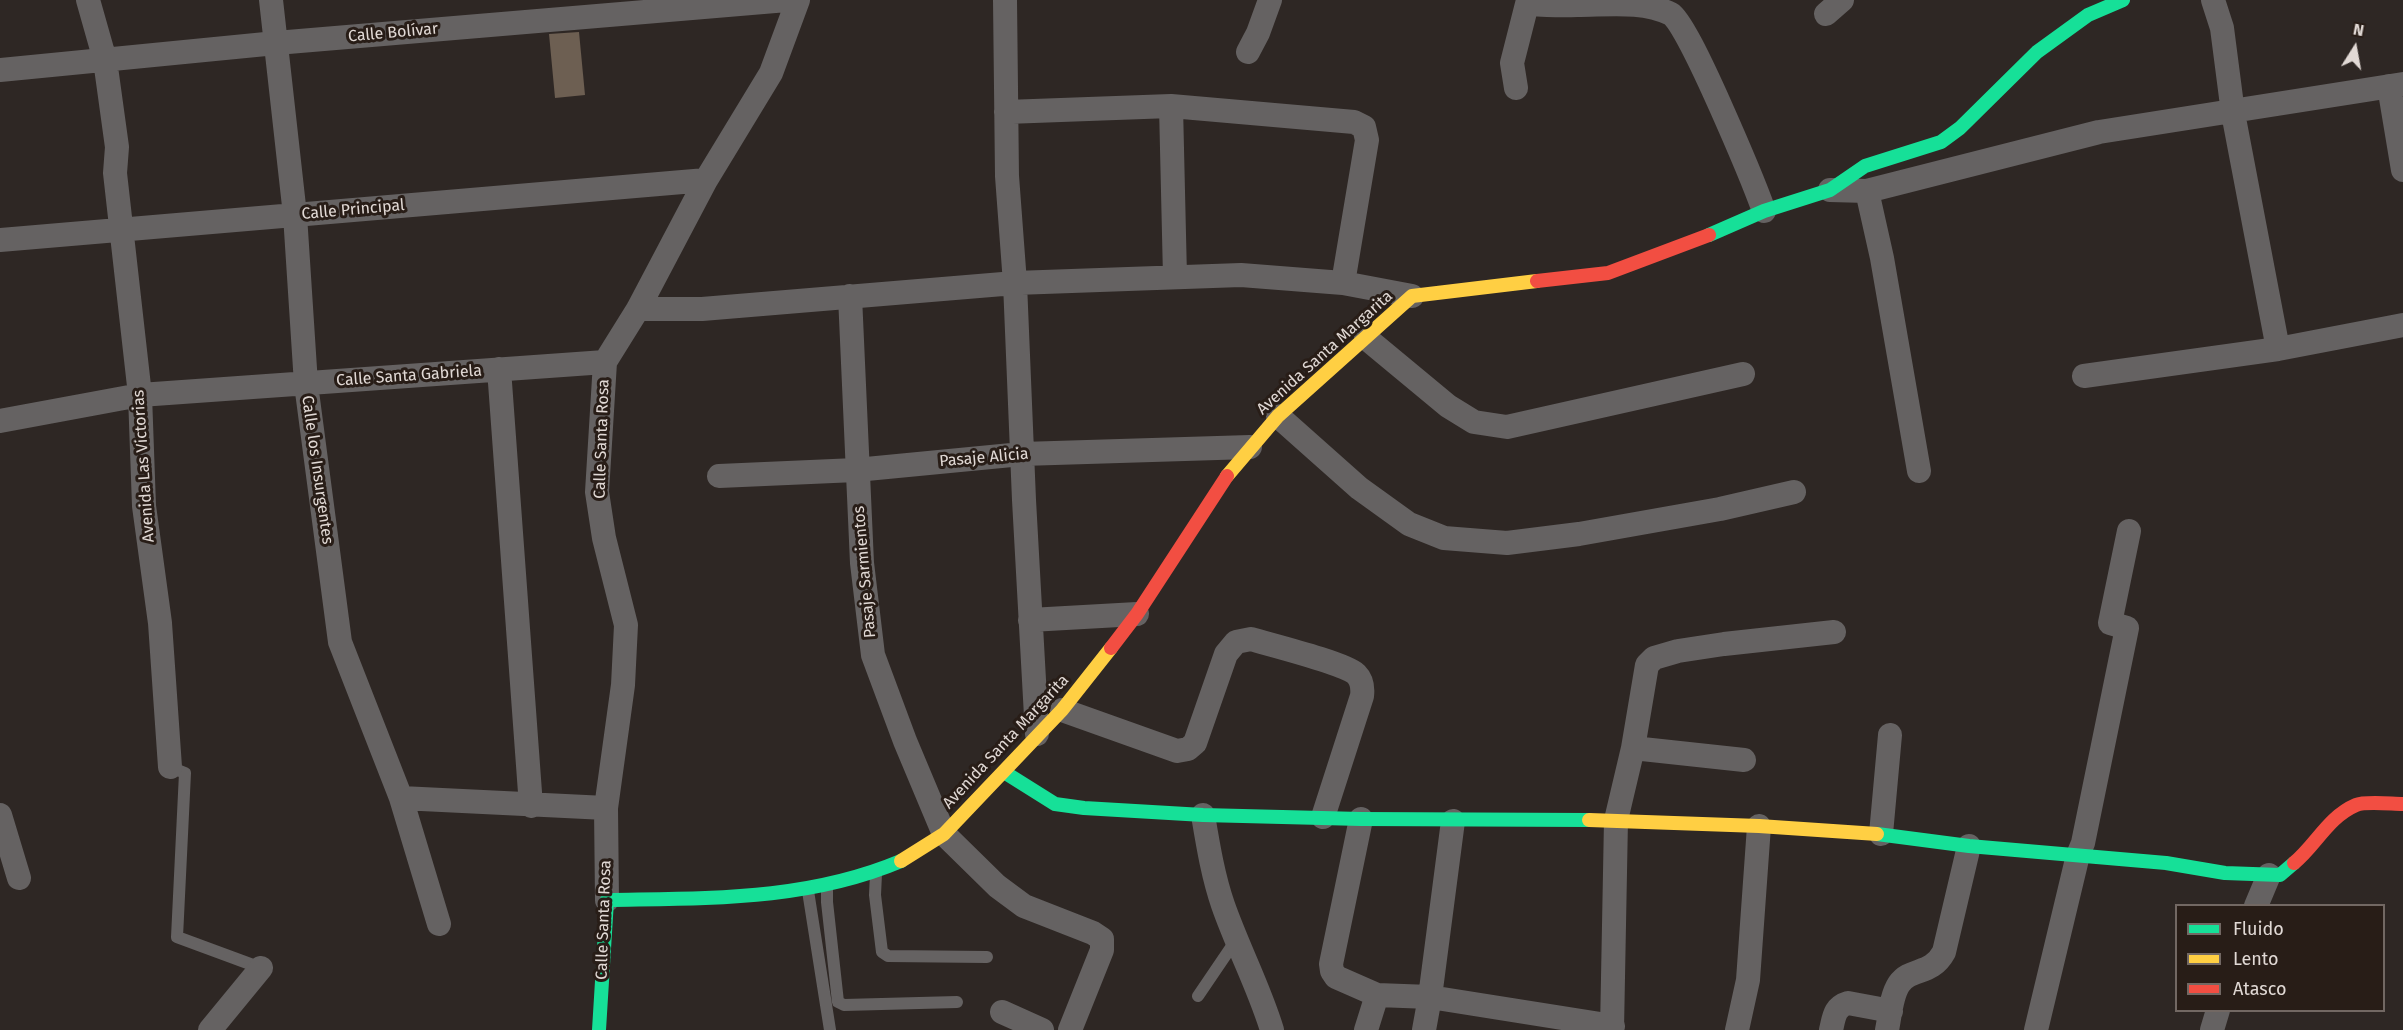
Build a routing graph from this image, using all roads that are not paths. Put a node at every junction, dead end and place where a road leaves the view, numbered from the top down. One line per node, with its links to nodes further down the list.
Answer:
1 (88, 0): 13 (street, Avenida Las Victorias)
2 (271, 0): 11 (street, Calle los Insurgentes)
3 (787, 0): 10 (street, Calle Bolívar)
4 (798, 0): 21 (street, Calle Santa Rosa)
5 (1005, 0): 18 (street)
6 (1269, 0): 12 (street)
7 (2123, 0): 9 (street, Avenida Santa Margarita)
8 (2213, 0): 19 (street)
9 (2081, 7): 22 (street, Avenida Santa Margarita)
10 (561, 9): 11 (street, Calle Bolívar)
11 (276, 43): 13 (street, Calle Bolívar); 25 (street, Calle los Insurgentes)
12 (1248, 52)
13 (105, 60): 14 (street, Calle Bolívar); 26 (street, Avenida Las Victorias)
14 (0, 70)
15 (2396, 85): 19 (street); 20 (street)
16 (1516, 88): 24 (street)
17 (1170, 106): 18 (street); 28 (street); 30 (street)
18 (1006, 112): 29 (street)
19 (2233, 112): 23 (street); 36 (street)
20 (2403, 170)
21 (706, 180): 25 (street, Calle Principal); 33 (street, Calle Santa Rosa)
22 (1830, 190): 23 (street); 24 (street, Avenida Santa Margarita)
23 (1867, 191): 48 (street)
24 (1764, 211): 32 (street, Avenida Santa Margarita)
25 (296, 215): 26 (street, Calle Principal); 41 (street, Calle los Insurgentes)
26 (122, 229): 27 (street, Calle Principal); 42 (street, Avenida Las Victorias)
27 (0, 240)
28 (1175, 277): 29 (street); 30 (street)
29 (1015, 283): 31 (street); 46 (street)
30 (1343, 283): 32 (street)
31 (850, 296): 33 (street); 47 (street, Pasaje Sarmientos)
32 (1412, 296): 35 (street, Avenida Santa Margarita)
33 (638, 309): 37 (street, Calle Santa Rosa)
34 (2403, 325): 36 (street)
35 (1366, 338): 39 (street); 43 (street, Avenida Santa Margarita)
36 (2278, 349): 40 (street)
37 (605, 362): 38 (street, Calle Santa Gabriela); 65 (street, Calle Santa Rosa)
38 (499, 369): 41 (street, Calle Santa Gabriela); 64 (street)
39 (1743, 374)
40 (2084, 376)
41 (306, 384): 42 (street, Calle Santa Gabriela); 62 (street, Calle los Insurgentes)
42 (140, 395): 44 (street, Calle Santa Gabriela); 60 (street, Avenida Las Victorias)
43 (1278, 416): 45 (street, Avenida Santa Margarita); 50 (street)
44 (0, 421)
45 (1250, 447): 46 (street, Pasaje Alicia); 52 (street, Avenida Santa Margarita)
46 (1022, 454): 47 (street, Pasaje Alicia); 53 (street)
47 (856, 470): 49 (street, Pasaje Alicia); 73 (street, Pasaje Sarmientos)
48 (1919, 471)
49 (719, 476)
50 (1794, 492)
51 (2129, 531): 76 (street)
52 (1137, 614): 53 (street); 55 (street, Avenida Santa Margarita)
53 (1030, 620): 56 (street)
54 (1834, 632): 58 (street)
55 (1062, 710): 56 (street, Avenida Santa Margarita); 68 (street)
56 (1037, 734): 61 (street, Avenida Santa Margarita)
57 (1890, 735): 74 (street)
58 (1632, 748): 59 (street); 70 (street)
59 (1744, 760)
60 (170, 767): 87 (lane, Avenida Las Victorias)
61 (1004, 772): 67 (street); 73 (street, Avenida Santa Margarita)
62 (401, 798): 64 (street); 84 (street, Calle los Insurgentes)
63 (2403, 804): 78 (street)
64 (531, 806): 65 (street)
65 (606, 808): 82 (street, Calle Santa Rosa)
66 (0, 815): 79 (street)
67 (1203, 815): 68 (street); 85 (street)
68 (1323, 818): 69 (street)
69 (1361, 819): 71 (street); 88 (street)
70 (1616, 820): 71 (street); 72 (street); 94 (street)
71 (1453, 821): 90 (street)
72 (1759, 826): 74 (street); 103 (street)
73 (944, 834): 77 (street, Avenida Santa Margarita); 99 (street)
74 (1881, 834): 75 (street)
75 (1969, 846): 76 (street); 93 (street)
76 (2078, 855): 78 (street); 105 (street)
77 (876, 873): 80 (street, Avenida Santa Margarita); 86 (lane)
78 (2269, 875): 83 (street)
79 (19, 878)
80 (827, 886): 81 (street, Avenida Santa Margarita); 91 (lane)
81 (808, 890): 82 (street, Avenida Santa Margarita); 97 (lane)
82 (607, 900): 96 (street, Calle Santa Rosa)
83 (2257, 904)
84 (439, 924)
85 (1236, 940): 89 (lane); 100 (street)
86 (987, 957)
87 (261, 969): 95 (street)
88 (1377, 995): 90 (street); 101 (street)
89 (1198, 996)
90 (1430, 997): 94 (street); 102 (street)
91 (957, 1002)
92 (1002, 1012): 98 (street)
93 (1889, 1021): 104 (street)
94 (1612, 1028)
95 (210, 1030)
96 (599, 1030)
97 (830, 1030)
98 (1042, 1030)
99 (1070, 1030)
100 (1272, 1030)
101 (1366, 1030)
102 (1424, 1030)
103 (1737, 1030)
104 (1832, 1030)
105 (2037, 1030)

